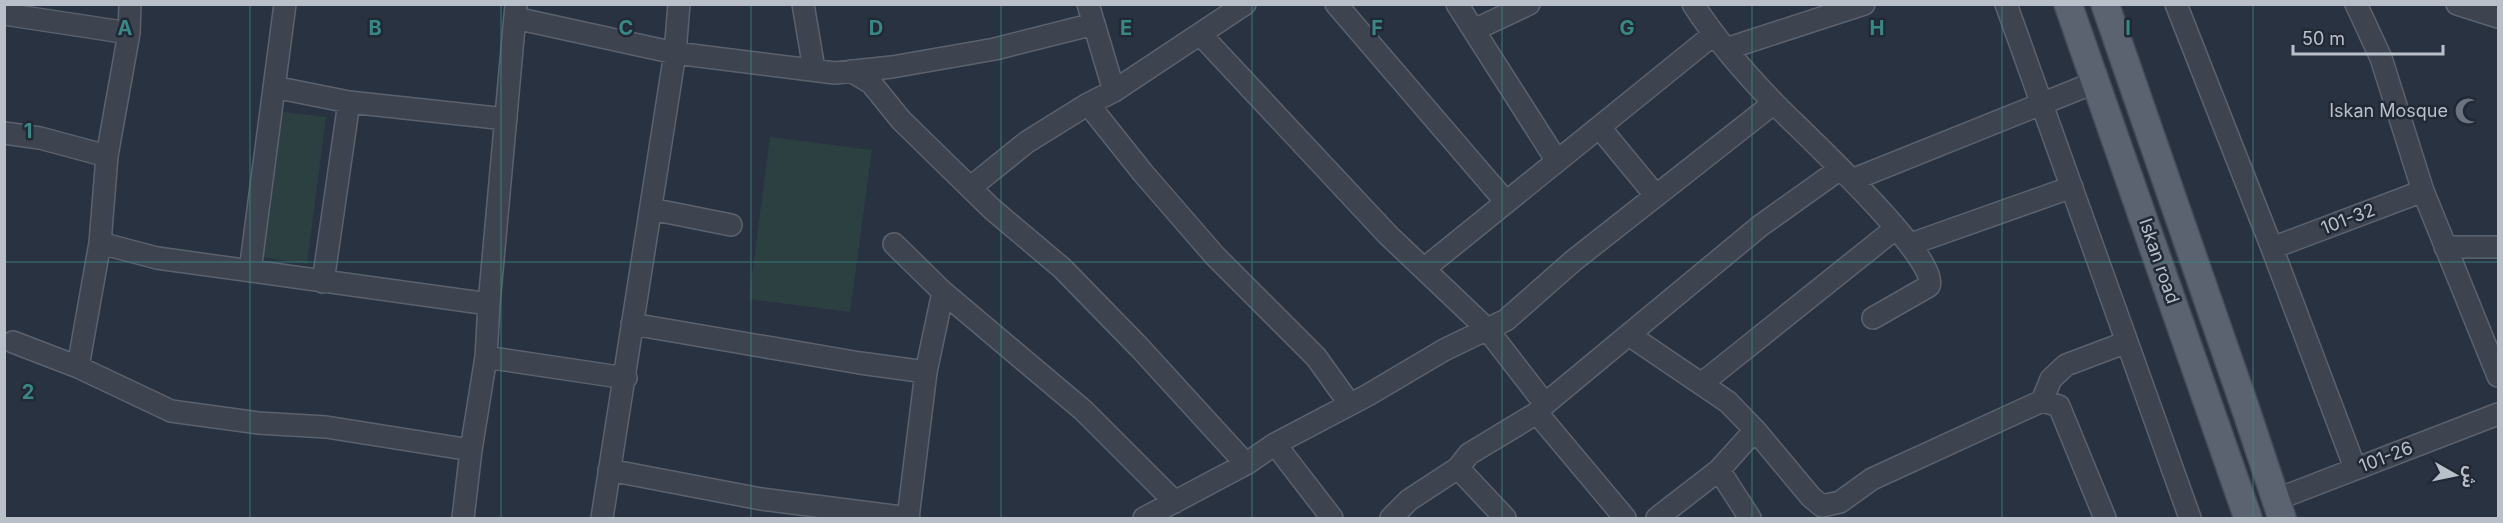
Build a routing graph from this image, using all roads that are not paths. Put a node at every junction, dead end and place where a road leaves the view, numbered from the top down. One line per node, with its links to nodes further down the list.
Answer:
1 (130, 4): 22 (street)
2 (285, 4): 29 (street)
3 (679, 4): 25 (street)
4 (803, 4): 26 (street)
5 (1245, 4): 23 (street)
6 (1336, 4): 45 (street)
7 (1457, 4): 21 (street)
8 (1529, 4): 21 (street)
9 (1692, 4): 24 (street)
10 (1864, 4): 24 (street)
11 (2006, 4): 34 (street)
12 (2068, 4): 28 (main road, Iskan road)
13 (2105, 4): 85 (main road, Iskan road)
14 (2176, 4): 54 (street)
15 (2356, 4): 43 (street)
16 (2457, 4): 20 (street)
17 (515, 11): 25 (street); 35 (street)
18 (4, 14): 22 (street)
19 (1091, 14): 27 (street); 30 (street)
20 (2499, 17)
21 (1474, 30): 39 (street)
22 (129, 33): 38 (street)
23 (1201, 35): 30 (street); 55 (street)
24 (1719, 42): 32 (street); 36 (street)
25 (675, 53): 26 (street); 46 (street)
26 (814, 69): 27 (street)
27 (851, 71): 41 (street)
28 (2096, 82): 34 (street); 98 (main road, Iskan road)
29 (274, 87): 31 (street); 56 (street)
30 (1114, 91): 33 (street)
31 (349, 102): 35 (street); 57 (street)
32 (1774, 103): 40 (street); 44 (street)
33 (1088, 104): 41 (street); 73 (street)
34 (2042, 104): 40 (street); 42 (street)
35 (506, 119): 59 (street)
36 (1600, 128): 39 (street); 44 (street)
37 (4, 133): 38 (street)
38 (107, 156): 49 (street)
39 (1557, 161): 45 (street)
40 (1846, 174): 48 (street); 63 (street)
41 (971, 187): 79 (street)
42 (2072, 188): 51 (street); 65 (street)
43 (2423, 191): 52 (street); 54 (street, 101-32)
44 (1656, 196): 62 (street)
45 (1506, 202): 55 (street)
46 (651, 209): 47 (street); 61 (street)
47 (731, 225)
48 (1896, 228): 51 (street); 71 (street)
49 (100, 243): 56 (street); 67 (street)
50 (894, 243): 58 (street)
51 (1911, 244): 60 (street)
52 (2445, 247): 53 (street); 69 (street)
53 (2499, 247)
54 (2272, 248): 81 (street)
55 (1425, 268): 62 (street)
56 (250, 271): 57 (street)
57 (323, 282): 59 (street)
58 (943, 292): 68 (street); 84 (street)
59 (489, 304): 66 (street)
60 (1874, 318)
61 (632, 324): 68 (street); 70 (street)
62 (1487, 329): 73 (street); 74 (street)
63 (1629, 335): 71 (street); 74 (street)
64 (13, 342): 67 (street)
65 (2127, 342): 72 (street); 97 (street)
66 (486, 357): 70 (street); 78 (street)
67 (78, 367): 78 (street)
68 (926, 372): 86 (street)
69 (2499, 376)
70 (626, 378): 82 (street)
71 (1701, 384): 76 (street)
72 (2042, 401): 76 (street); 96 (street)
73 (1349, 403): 77 (street)
74 (1541, 408): 80 (street); 93 (street)
75 (2499, 414): 81 (street, 101-26)
76 (1755, 430): 83 (street)
77 (1275, 444): 79 (street); 90 (street)
78 (471, 450): 87 (street)
79 (1246, 464): 84 (street)
80 (1458, 468): 91 (street); 92 (street)
81 (2355, 468): 85 (street, 101-26)
82 (609, 470): 86 (street); 88 (street)
83 (1719, 470): 94 (street); 95 (street)
84 (1175, 502): 89 (street)
85 (2278, 509)
86 (908, 518)
87 (463, 519)
88 (602, 519)
89 (1144, 519)
90 (1332, 519)
91 (1391, 519)
92 (1505, 519)
93 (1625, 519)
94 (1657, 519)
95 (1750, 519)
96 (2105, 519)
97 (2190, 519)
98 (2248, 519)

